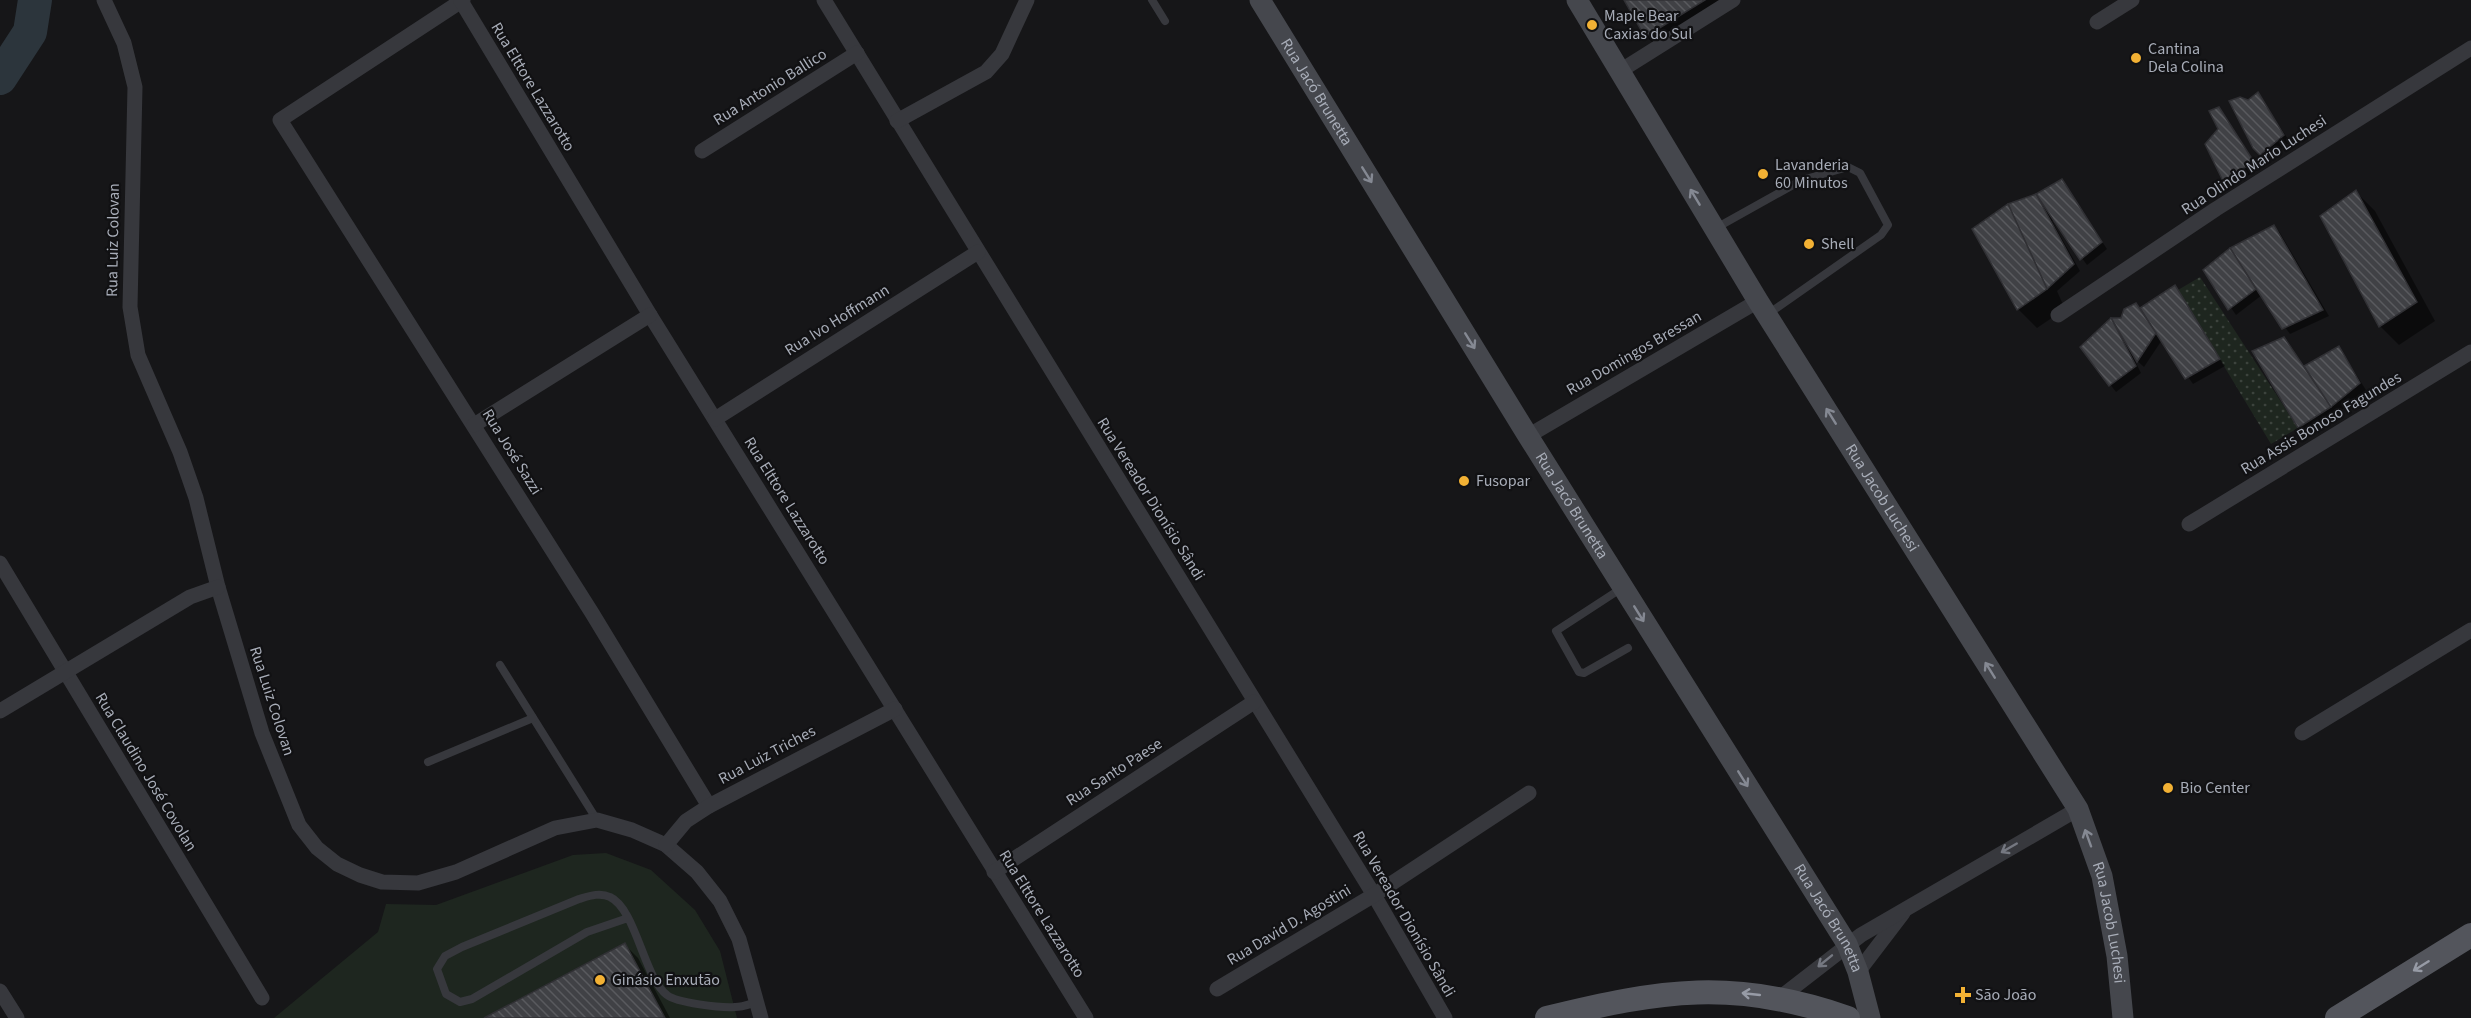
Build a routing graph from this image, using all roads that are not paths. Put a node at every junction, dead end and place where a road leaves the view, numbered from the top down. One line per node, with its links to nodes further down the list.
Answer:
1 (104, 0): 28 (street, Rua Luiz Colovan)
2 (462, 0): 20 (street, Rua Elttore Lazzarotto); 24 (street, Rua José Sazzi)
3 (824, 0): 13 (street, Rua Vereador Dionísio Sândi)
4 (1027, 0): 15 (street)
5 (1152, 0): 10 (lane)
6 (1260, 0): 25 (street, Rua Jacó Brunetta, one-way to 25)
7 (1577, 0): 14 (street, Rua Jacob Luchesi)
8 (1732, 0): 14 (street)
9 (2132, 0): 11 (street)
10 (1165, 21)
11 (2097, 22)
12 (2471, 48): 21 (street, Rua Olindo Mario Luchesi)
13 (857, 53): 15 (street, Rua Vereador Dionísio Sândi); 16 (street, Rua Antonio Ballico)
14 (1620, 71): 17 (street, Rua Jacob Luchesi, one-way to 14)
15 (897, 121): 18 (street, Rua Vereador Dionísio Sândi)
16 (702, 151)
17 (1715, 229): 19 (street, Rua Jacob Luchesi); 19 (lane)
18 (978, 252): 23 (street, Rua Ivo Hoffmann); 34 (street, Rua Vereador Dionísio Sândi)
19 (1763, 308): 25 (street, Rua Domingos Bressan); 42 (street, Rua Jacob Luchesi, one-way to 19)
20 (650, 315): 23 (street, Rua Elttore Lazzarotto); 24 (street)
21 (2058, 315)
22 (2471, 352): 26 (street, Rua Assis Bonoso Fagundes)
23 (715, 419): 35 (street, Rua Elttore Lazzarotto)
24 (474, 425): 41 (street, Rua José Sazzi)
25 (1528, 436): 29 (street, Rua Jacó Brunetta)
26 (2189, 524)
27 (0, 563): 33 (street, Rua Claudino José Covolan)
28 (218, 586): 33 (street); 43 (street, Rua Luiz Colovan)
29 (1623, 587): 31 (lane); 50 (street, Rua Jacó Brunetta, one-way to 50)
30 (2471, 630): 38 (street)
31 (1628, 648)
32 (500, 665): 37 (lane)
33 (65, 672): 36 (street); 55 (street, Rua Claudino José Covolan)
34 (1254, 702): 45 (street, Rua Santo Paese); 46 (street, Rua Vereador Dionísio Sândi)
35 (895, 709): 41 (street, Rua Luiz Triches); 45 (street, Rua Elttore Lazzarotto)
36 (0, 711)
37 (533, 718): 39 (lane); 43 (lane)
38 (2302, 733)
39 (428, 762)
40 (1529, 793): 46 (street, Rua David D. Agostini)
41 (709, 806): 44 (street, Rua Luiz Triches)
42 (2078, 808): 47 (street, one-way to 47); 64 (street, Rua Jacob Luchesi, one-way to 42)
43 (597, 820): 44 (street, Rua Luiz Colovan)
44 (666, 845): 56 (street, Rua Luiz Colovan)
45 (994, 872): 59 (street, Rua Elttore Lazzarotto)
46 (1374, 895): 52 (street, Rua David D. Agostini); 60 (street, Rua Vereador Dionísio Sândi)
47 (1909, 906): 50 (street); 51 (street)
48 (628, 918): 48 (lane); 56 (lane)
49 (2471, 935): 65 (main road, one-way to 65)
50 (1846, 944): 51 (street, Rua Jacó Brunetta); 54 (street, one-way to 54)
51 (1858, 972): 63 (street, Rua Jacó Brunetta)
52 (1217, 988)
53 (0, 991): 57 (street)
54 (1781, 997): 61 (main road, one-way to 61); 62 (main road)
55 (262, 998)
56 (757, 1002): 58 (street, Rua Luiz Colovan)
57 (17, 1018)
58 (761, 1018)
59 (1086, 1018)
60 (1445, 1018)
61 (1547, 1018)
62 (1848, 1018)
63 (1870, 1018)
64 (2123, 1018)
65 (2337, 1018)

